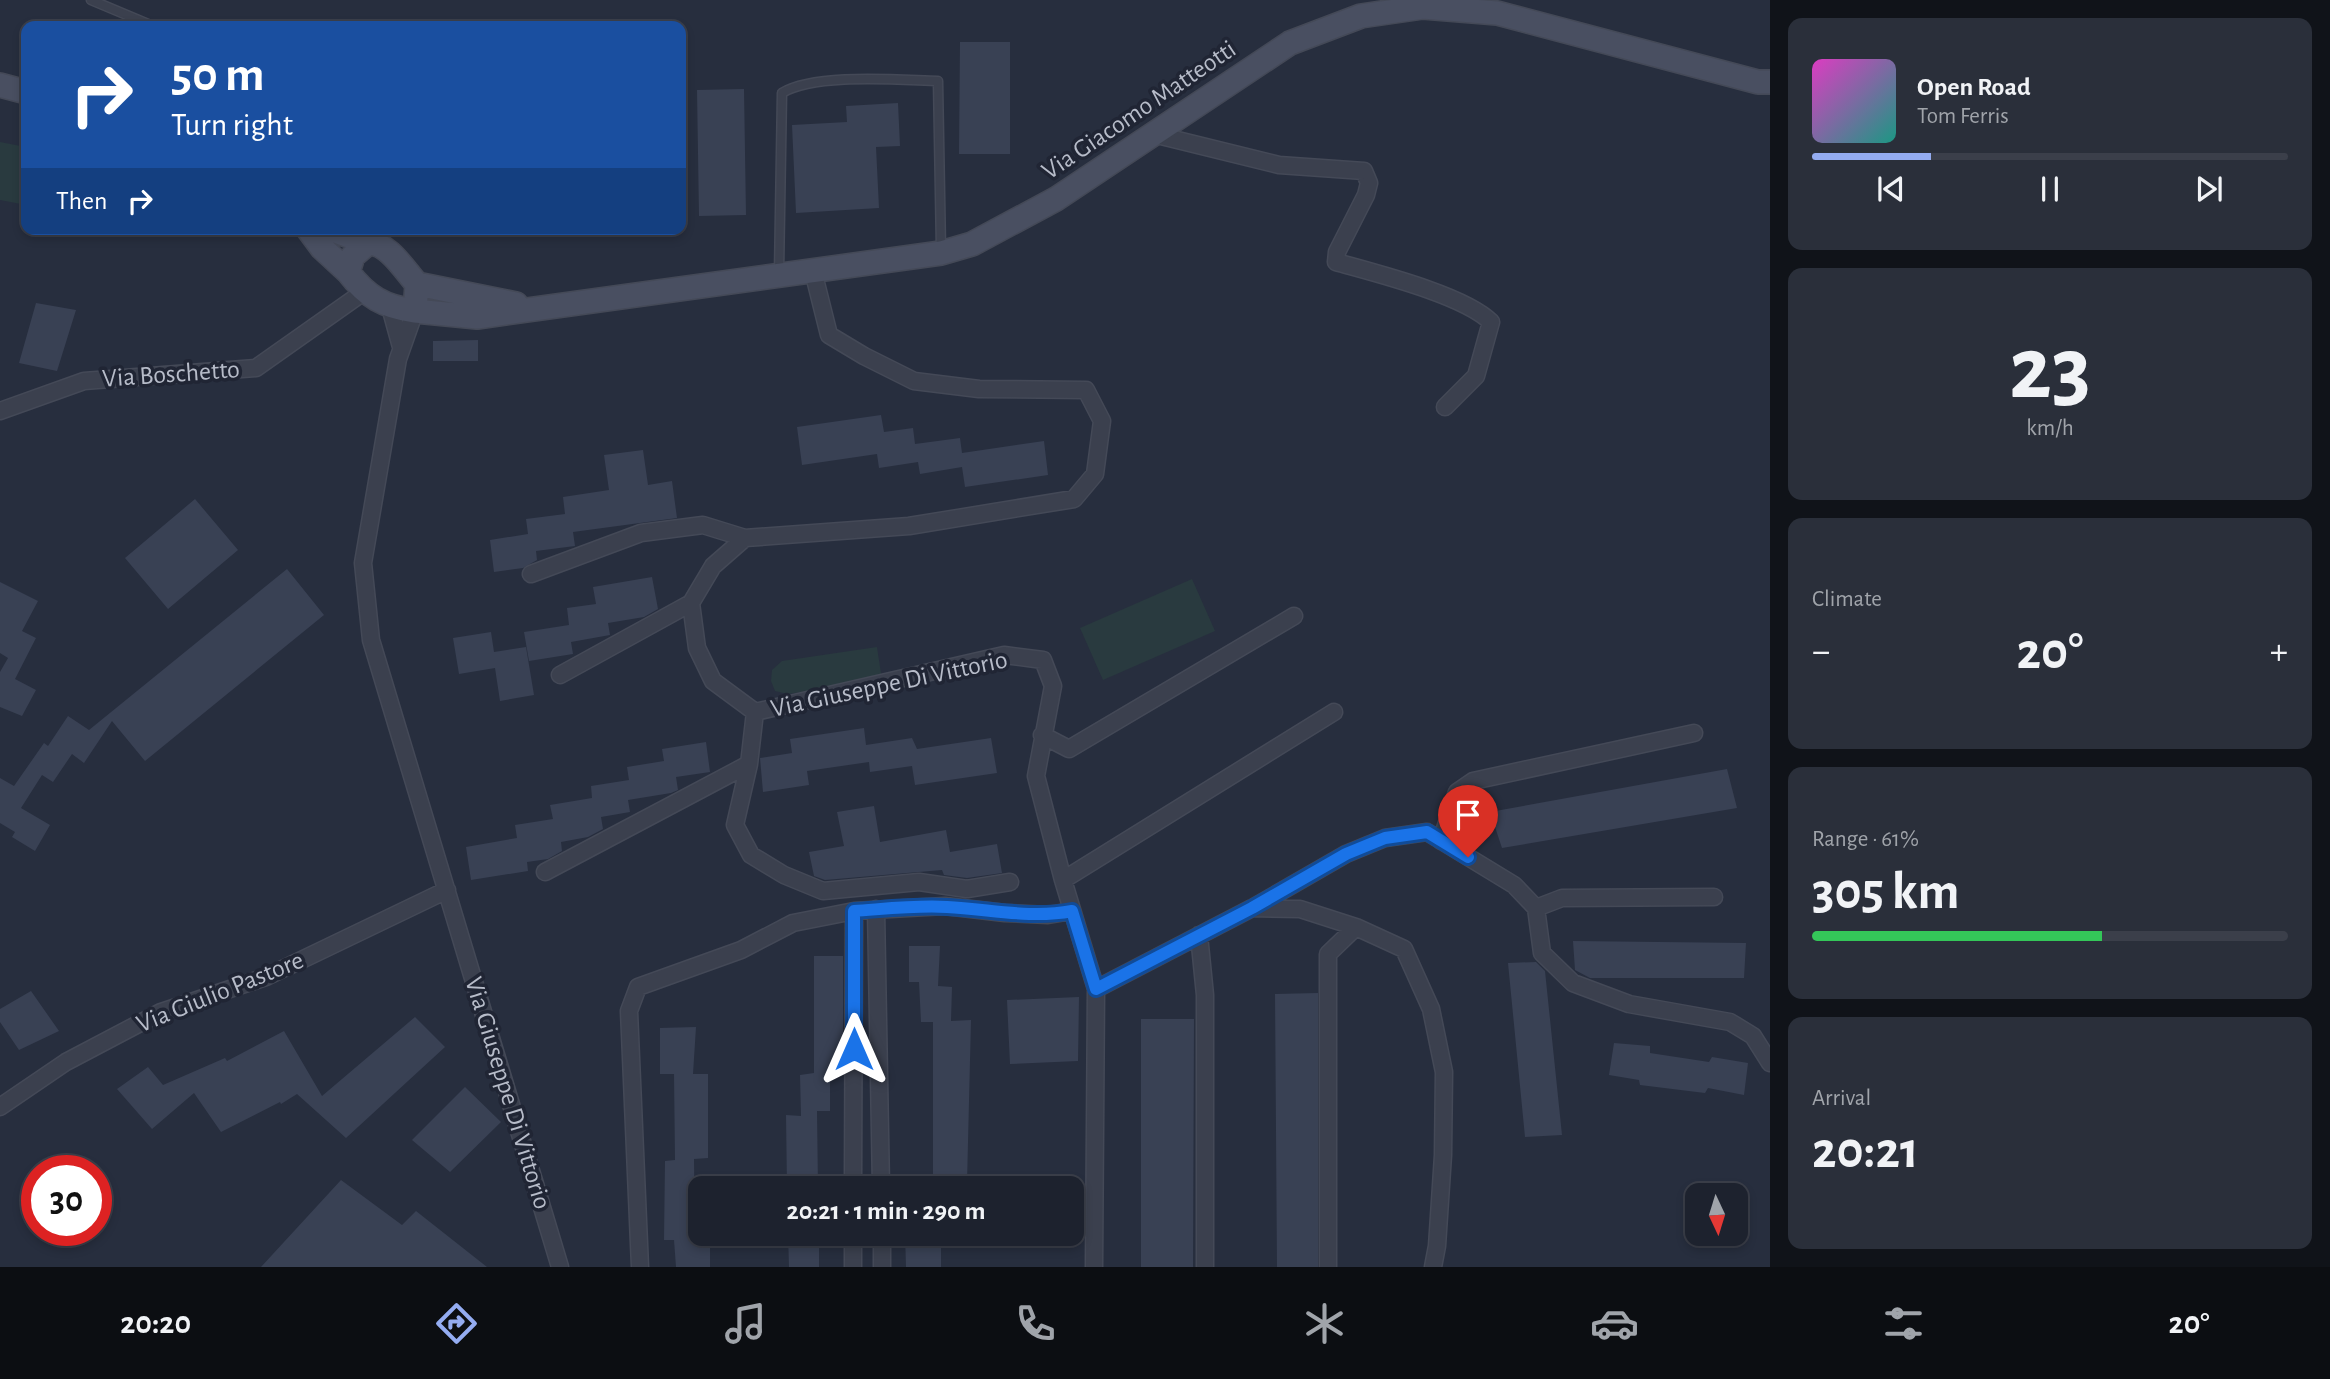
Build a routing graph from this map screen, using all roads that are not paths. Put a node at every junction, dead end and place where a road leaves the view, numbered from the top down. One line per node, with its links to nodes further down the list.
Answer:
1 (92, 0): 2 (lane)
2 (141, 21)
3 (1770, 82): 6 (street, Via Giacomo Matteotti)
4 (0, 85): 5 (street)
5 (21, 91)
6 (1153, 134): 10 (street, Via Giacomo Matteotti); 20 (street)
7 (312, 235): 12 (street, Via Giacomo Matteotti)
8 (346, 235): 9 (street)
9 (368, 243): 12 (street); 14 (street)
10 (941, 253): 11 (street, Via Giacomo Matteotti); 13 (lane)
11 (813, 271): 13 (street, Via Giacomo Matteotti); 22 (street)
12 (348, 272): 15 (street, Via Giacomo Matteotti)
13 (779, 275): 17 (street, Via Giacomo Matteotti)
14 (416, 284): 17 (street, Via Giacomo Matteotti); 18 (street)
15 (365, 291): 16 (street, Via Giacomo Matteotti); 21 (street, Via Boschetto)
16 (390, 307): 18 (street, Via Giacomo Matteotti); 19 (street, Via Giuseppe Di Vittorio)
17 (533, 307): 18 (street, Via Giacomo Matteotti)
18 (415, 310): 19 (street, Via Giuseppe Di Vittorio)
19 (401, 347): 36 (street, Via Giuseppe Di Vittorio)
20 (1445, 407)
21 (0, 411)
22 (745, 538): 23 (street); 24 (street)
23 (531, 575)
24 (691, 603): 26 (street); 27 (street, Via Giuseppe Di Vittorio)
25 (1294, 616): 30 (street)
26 (560, 675)
27 (755, 712): 30 (street, Via Giuseppe Di Vittorio); 31 (street)
28 (1334, 712): 34 (street)
29 (1694, 733): 32 (street)
30 (1042, 735): 34 (street, Via Giuseppe Di Vittorio)
31 (749, 764): 33 (street); 35 (street)
32 (1441, 841): 38 (street); 39 (street)
33 (545, 872)
34 (1063, 880): 42 (street, Via Giuseppe Di Vittorio)
35 (1010, 882)
36 (447, 890): 47 (street, Via Giulio Pastore); 52 (street, Via Giuseppe Di Vittorio)
37 (1714, 897): 39 (street)
38 (1252, 908): 43 (street); 44 (street)
39 (1536, 908): 46 (street)
40 (876, 909): 41 (street); 42 (street); 49 (street)
41 (854, 911): 48 (street); 53 (street)
42 (1072, 911): 45 (street, Via Giuseppe Di Vittorio)
43 (1356, 927): 58 (street); 59 (street)
44 (1199, 935): 45 (street); 57 (street)
45 (1096, 989): 56 (street, Via Giuseppe Di Vittorio)
46 (1770, 1063)
47 (0, 1107)
48 (853, 1176)
49 (881, 1176)
50 (853, 1246): 54 (street)
51 (882, 1246): 55 (street)
52 (560, 1267)
53 (640, 1267)
54 (853, 1267)
55 (882, 1267)
56 (1094, 1267)
57 (1205, 1267)
58 (1328, 1267)
59 (1433, 1267)

